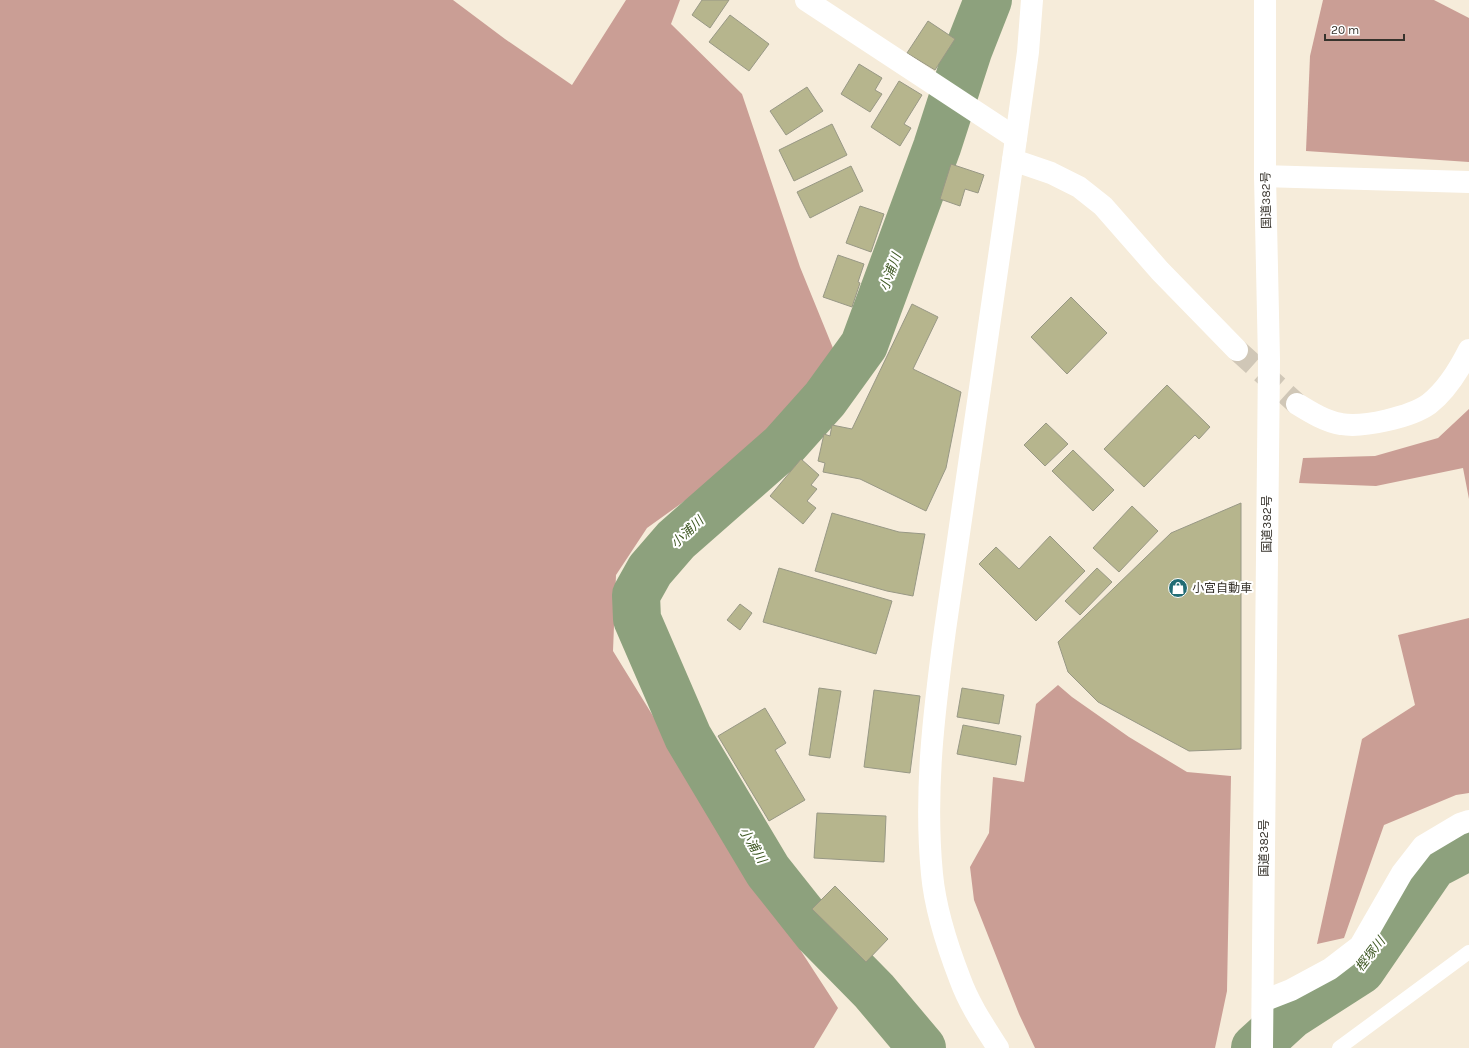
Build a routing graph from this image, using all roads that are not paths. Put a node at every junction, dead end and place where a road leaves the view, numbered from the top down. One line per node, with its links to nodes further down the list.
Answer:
1 (806, 0): 4 (main road)
2 (1032, 0): 4 (main road)
3 (1266, 0): 6 (main road, 国道382号)
4 (1016, 138): 5 (main road)
5 (1014, 160): 8 (main road); 14 (main road)
6 (1265, 176): 7 (main road); 13 (main road, 国道382号)
7 (1469, 182)
8 (1237, 350)
9 (1469, 350): 10 (main road)
10 (1297, 404)
11 (1469, 821): 13 (main road)
12 (1469, 952): 16 (lane)
13 (1263, 1001): 15 (main road, 国道382号)
14 (998, 1048)
15 (1262, 1048)
16 (1339, 1048)

